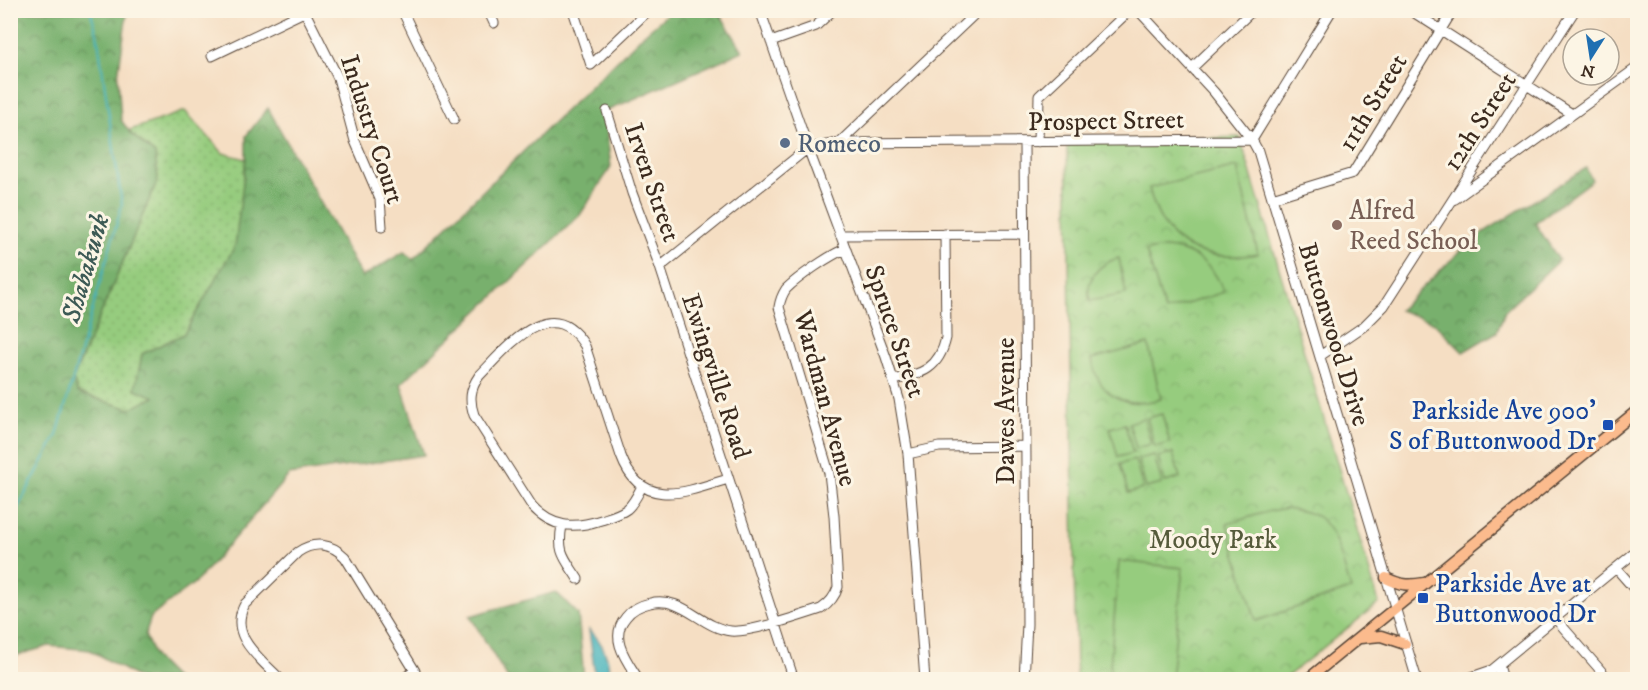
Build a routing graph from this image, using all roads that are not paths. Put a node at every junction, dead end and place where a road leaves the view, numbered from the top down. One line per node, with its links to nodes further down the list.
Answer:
1 (402, 10): 25 (street)
2 (488, 10): 16 (street)
3 (573, 10): 4 (street)
4 (649, 10)
5 (760, 10): 18 (street, Spruce Street)
6 (833, 10): 18 (street)
7 (980, 10): 29 (street)
8 (1130, 10): 28 (street)
9 (1138, 10): 21 (street, Buttonwood Drive)
10 (1253, 10): 21 (street)
11 (1332, 10): 26 (street)
12 (1410, 10): 17 (street)
13 (1453, 10): 17 (street, 11th Street)
14 (1575, 10): 22 (street, 12th Street)
15 (307, 11): 19 (street); 33 (street, Industry Court)
16 (494, 23)
17 (1440, 30): 22 (street); 31 (street, 11th Street)
18 (771, 42): 30 (street, Spruce Street)
19 (212, 56)
20 (1638, 67): 24 (street)
21 (1192, 68): 26 (street, Buttonwood Drive)
22 (1527, 85): 24 (street); 32 (street, 12th Street)
23 (607, 111): 38 (street, Irven Street)
24 (1572, 114): 32 (street)
25 (454, 119)
26 (1252, 140): 28 (street, Prospect Street); 31 (street, Buttonwood Drive)
27 (1024, 142): 28 (street, Prospect Street); 29 (street, Prospect Street); 35 (street, Dawes Avenue)
28 (1038, 142)
29 (839, 143): 30 (street, Prospect Street)
30 (808, 148): 36 (street, Spruce Street); 38 (street, Ewingville Road)
31 (1272, 198): 39 (street, Buttonwood Drive)
32 (1451, 202): 39 (street, 12th Street)
33 (382, 227)
34 (945, 234): 35 (street); 36 (street); 40 (street)
35 (1024, 234): 42 (street, Dawes Avenue)
36 (840, 235): 37 (street, Spruce Street)
37 (846, 249): 40 (street, Spruce Street); 55 (street, Wardman Avenue)
38 (660, 267): 44 (street, Ewingville Road)
39 (1320, 356): 49 (street, Buttonwood Drive)
40 (894, 380): 43 (street, Spruce Street)
41 (1638, 410): 51 (main road)
42 (1026, 446): 43 (street); 65 (street, Dawes Avenue)
43 (908, 454): 64 (street, Spruce Street)
44 (729, 479): 45 (street); 55 (street, Ewingville Road)
45 (642, 486): 46 (street); 46 (street)
46 (562, 525): 50 (street)
47 (1638, 550): 48 (street)
48 (1616, 568): 52 (street); 54 (street)
49 (1386, 578): 51 (main road); 53 (street, Buttonwood Drive)
50 (578, 579)
51 (1427, 583): 53 (main road)
52 (1638, 592)
53 (1395, 609): 56 (main road); 57 (street, Buttonwood Drive)
54 (1555, 618): 58 (street); 70 (street)
55 (775, 622): 62 (street, Wardman Avenue); 63 (street, Ewingville Road)
56 (1359, 638): 57 (main road); 66 (main road)
57 (1406, 644): 67 (street, Buttonwood Drive)
58 (1498, 665): 68 (street); 69 (street)
59 (418, 675): 60 (street); 61 (street)
60 (281, 680)
61 (401, 680)
62 (639, 680)
63 (794, 680)
64 (925, 680)
65 (1023, 680)
66 (1307, 680)
67 (1417, 680)
68 (1463, 680)
69 (1503, 680)
70 (1609, 680)

